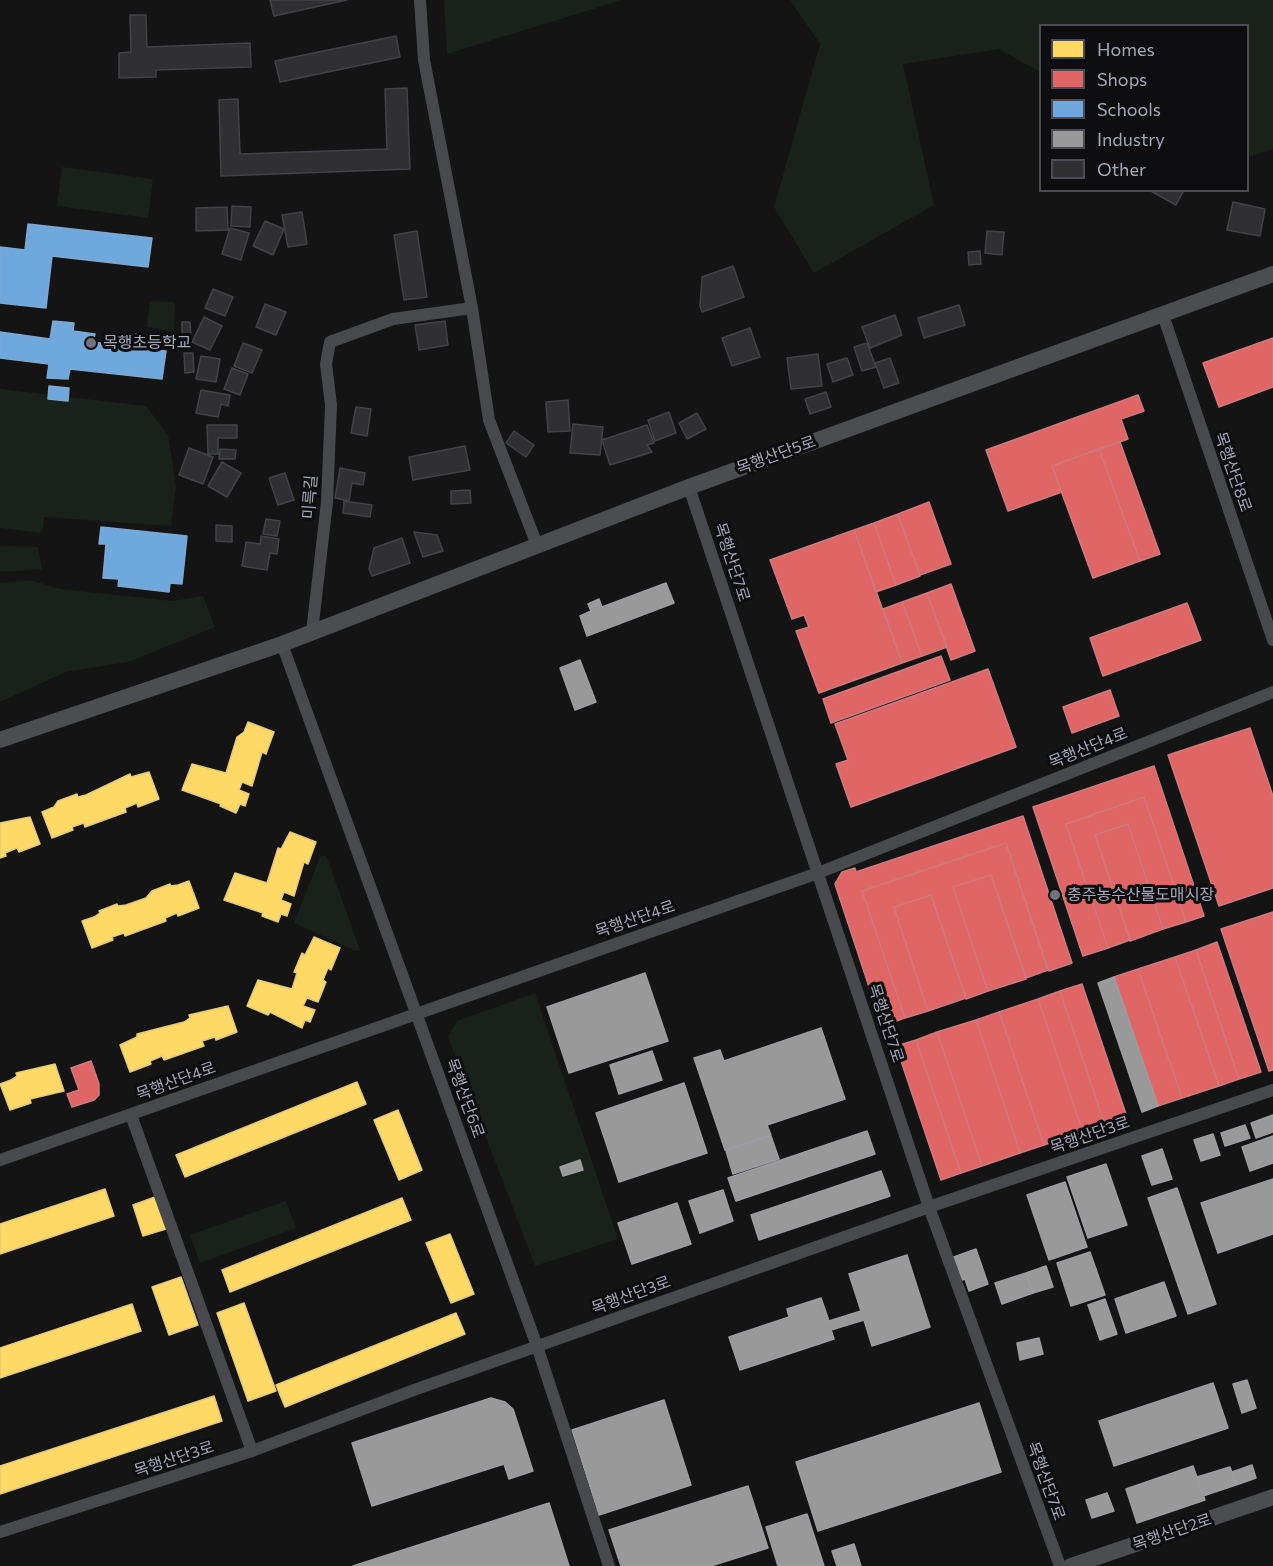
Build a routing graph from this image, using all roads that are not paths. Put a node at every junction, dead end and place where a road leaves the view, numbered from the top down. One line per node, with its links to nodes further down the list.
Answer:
1 (420, 0): 3 (street)
2 (1273, 274): 4 (street, 목행산단5로)
3 (472, 308): 6 (street); 7 (street, 미륵길)
4 (1163, 315): 5 (street, 목행산단5로); 8 (street, 목행산단8로)
5 (689, 487): 6 (street, 목행산단5로); 12 (street, 목행산단7로)
6 (537, 545): 7 (street, 목행산단5로)
7 (312, 632): 9 (street, 목행산단5로)
8 (1273, 640)
9 (282, 644): 11 (street, 목행산단5로); 13 (street, 목행산단6로)
10 (1273, 692): 12 (street, 목행산단4로)
11 (0, 740)
12 (818, 873): 13 (street, 목행산단4로); 17 (street, 목행산단7로)
13 (417, 1013): 15 (street, 목행산단4로); 18 (street, 목행산단6로)
14 (1273, 1090): 17 (street, 목행산단3로)
15 (131, 1115): 16 (street, 목행산단4로); 19 (street)
16 (0, 1160)
17 (929, 1207): 18 (street, 목행산단3로); 23 (street, 목행산단7로)
18 (537, 1346): 19 (street, 목행산단3로); 22 (street, 목행산단6로)
19 (252, 1451): 21 (street, 목행산단3로)
20 (1273, 1497): 24 (street, 목행산단2로)
21 (0, 1532)
22 (609, 1566)
23 (1060, 1566)
24 (1071, 1566)

